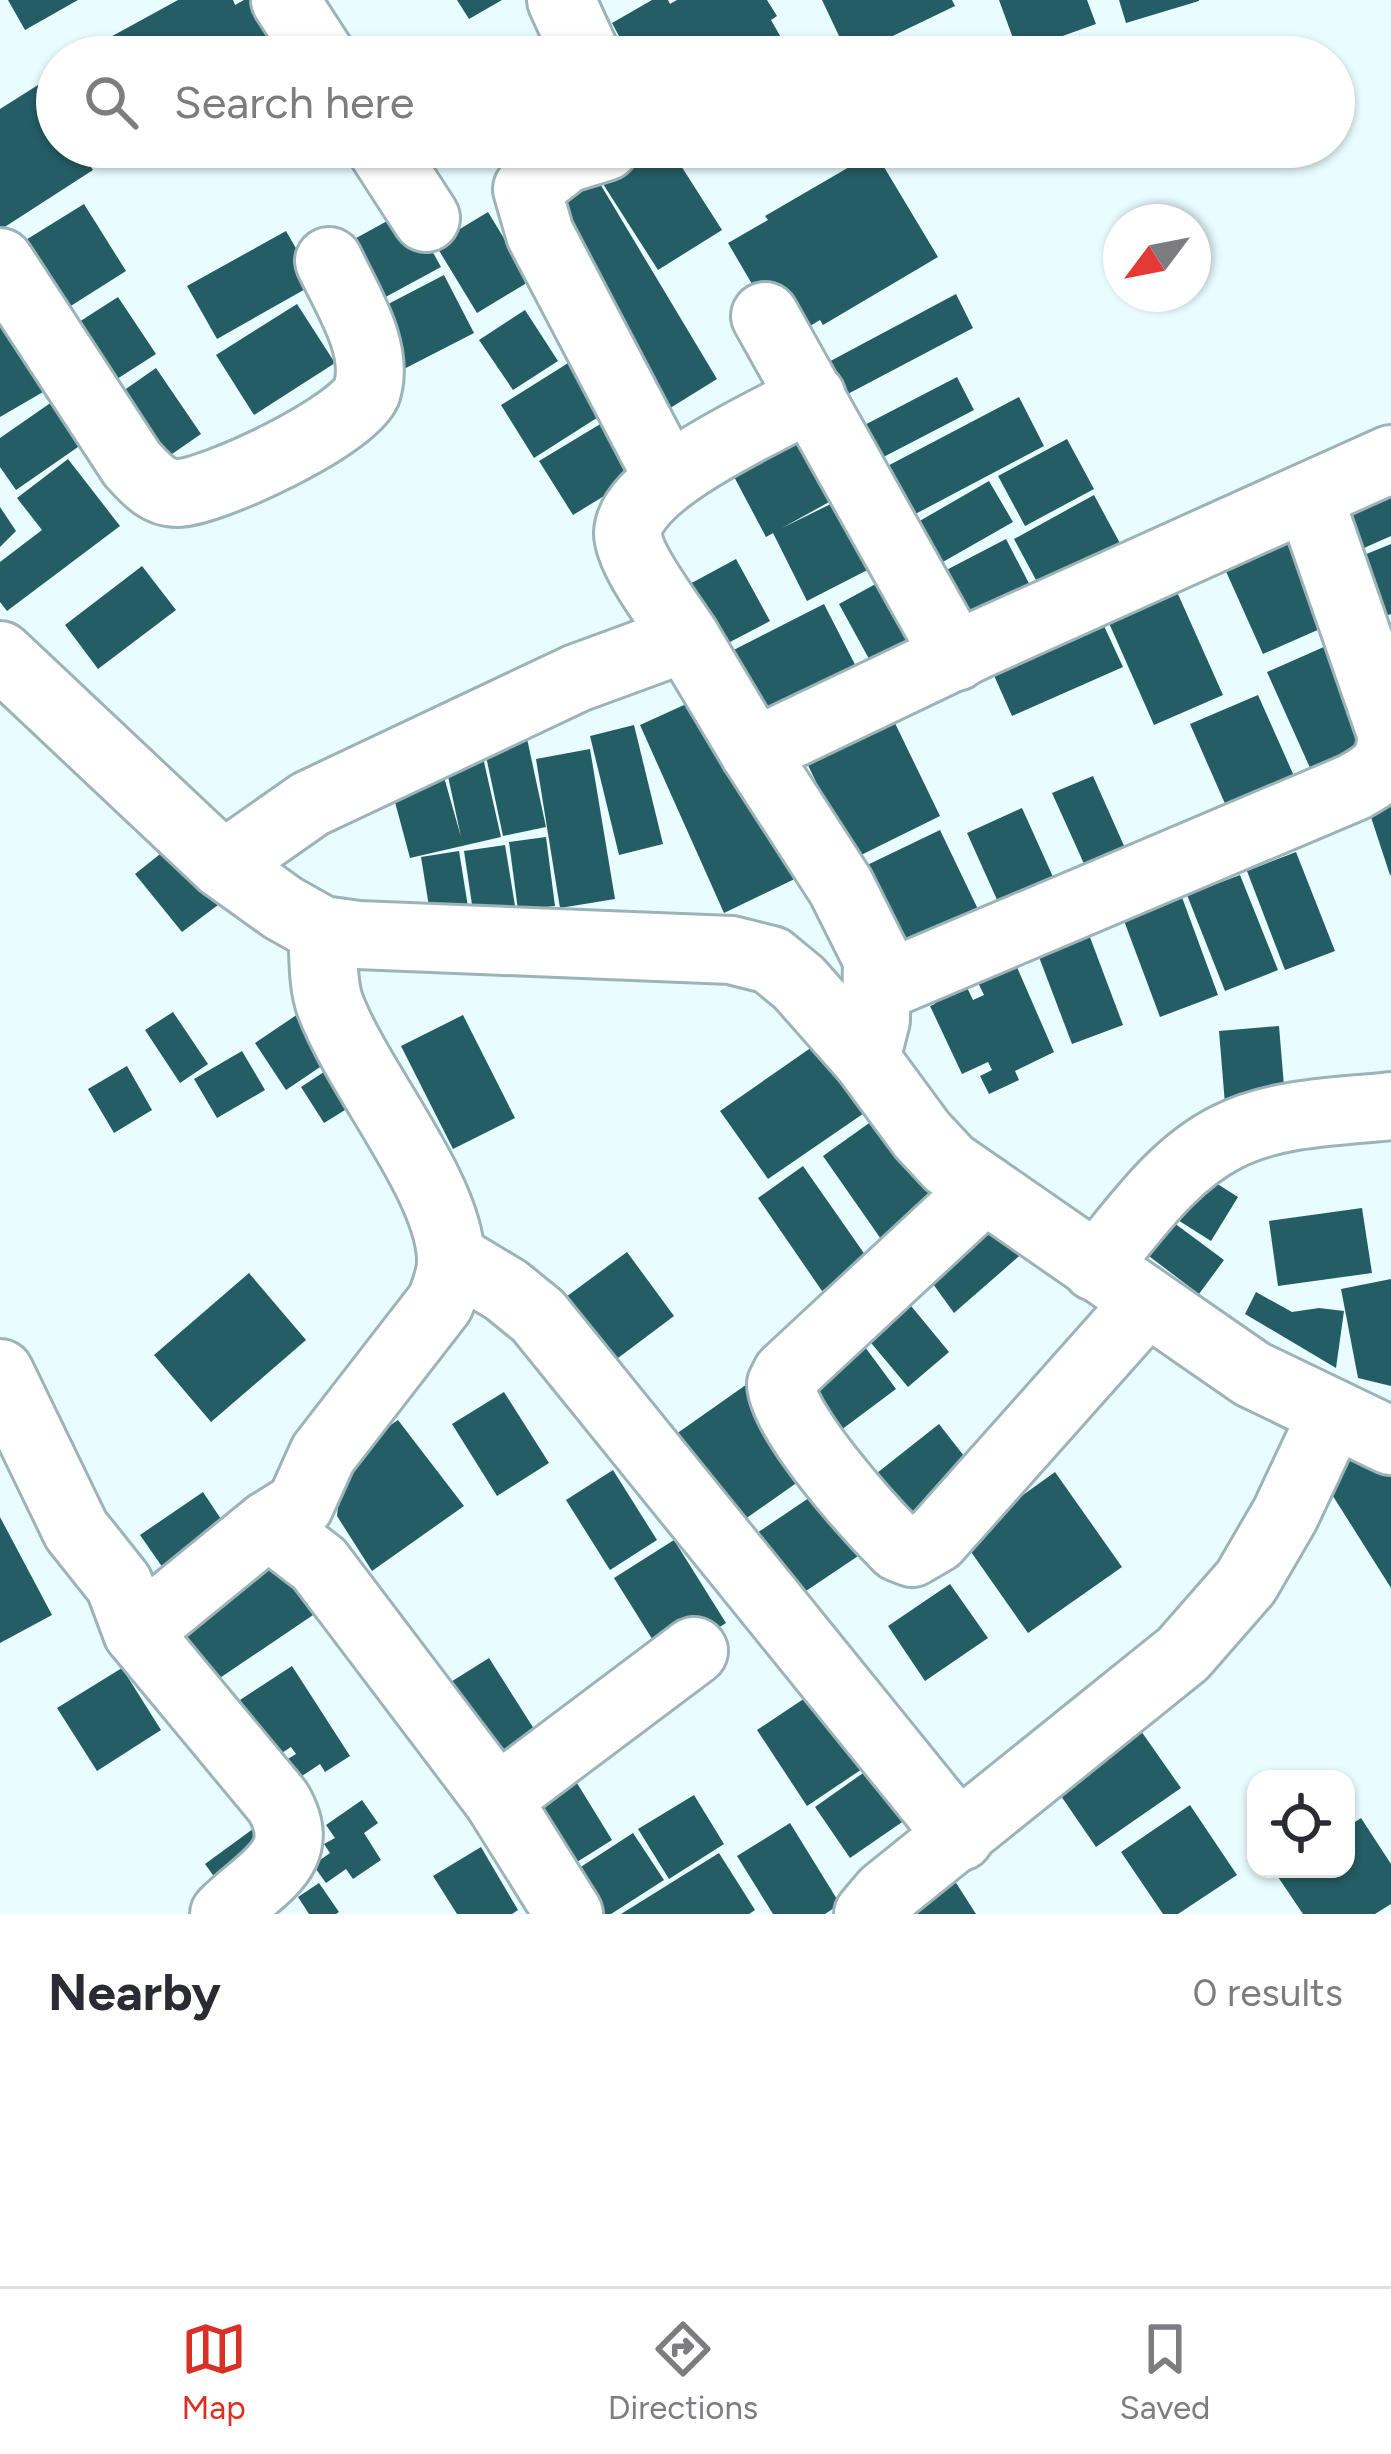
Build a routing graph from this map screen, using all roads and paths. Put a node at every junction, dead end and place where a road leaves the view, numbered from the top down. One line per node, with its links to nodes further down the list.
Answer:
1 (285, 0): 3 (street)
2 (561, 0): 4 (street)
3 (308, 36)
4 (577, 36)
5 (394, 168): 7 (street)
6 (554, 168): 13 (street)
7 (426, 218)
8 (329, 261): 9 (street)
9 (0, 262)
10 (764, 316): 11 (street)
11 (812, 398): 13 (street); 18 (street)
12 (1391, 459): 14 (street)
13 (668, 478): 16 (street)
14 (1309, 497): 15 (street); 18 (street)
15 (1375, 636): 19 (street)
16 (686, 638): 20 (street); 21 (street)
17 (0, 655): 21 (street)
18 (956, 657): 20 (street)
19 (1391, 736): 23 (street)
20 (754, 752): 23 (street)
21 (223, 865): 22 (street)
22 (322, 930): 24 (street); 27 (street)
23 (879, 988): 24 (street)
24 (866, 1059): 26 (street)
25 (1391, 1106): 28 (street)
26 (985, 1189): 28 (street); 28 (street)
27 (452, 1257): 32 (street); 36 (street)
28 (1121, 1285): 30 (street)
29 (0, 1373): 33 (street)
30 (1333, 1413): 31 (street); 36 (street)
31 (1391, 1441)
32 (268, 1525): 33 (street); 35 (street)
33 (137, 1631): 37 (street)
34 (694, 1651): 35 (street)
35 (497, 1798): 38 (street)
36 (960, 1837): 39 (street)
37 (224, 1914)
38 (569, 1914)
39 (868, 1914)

